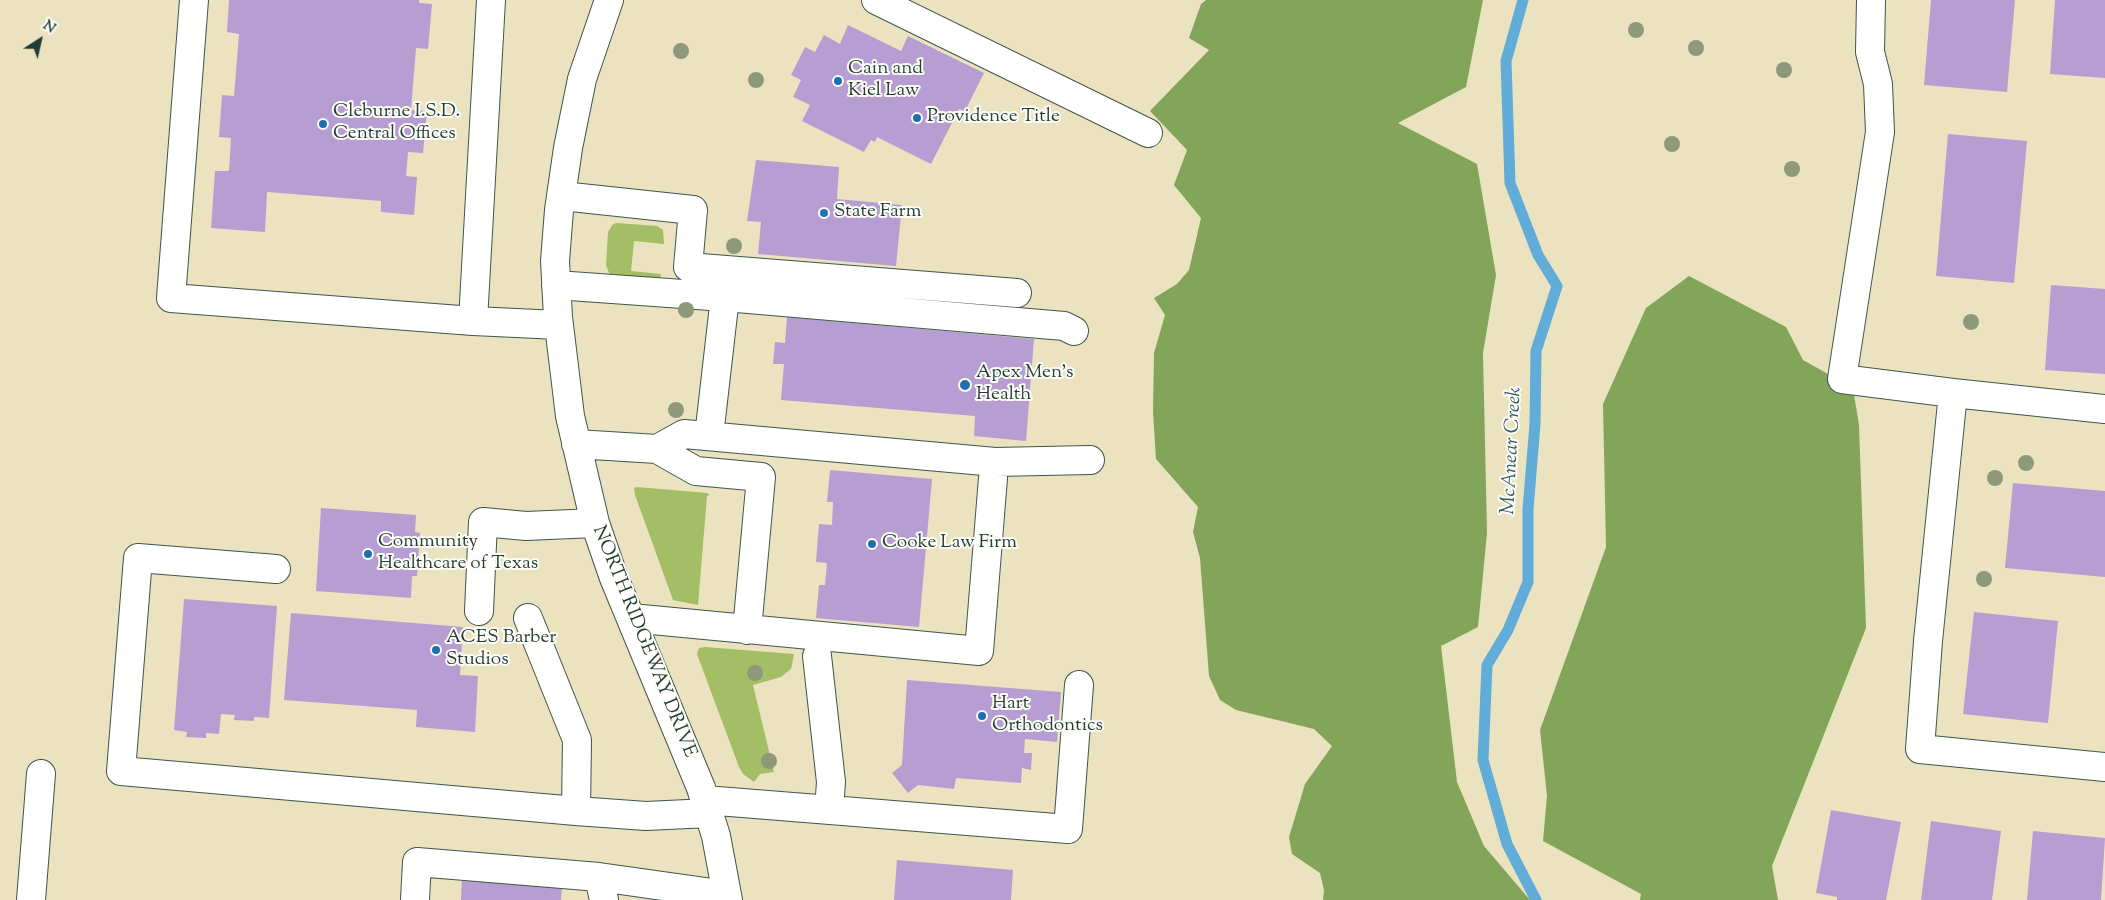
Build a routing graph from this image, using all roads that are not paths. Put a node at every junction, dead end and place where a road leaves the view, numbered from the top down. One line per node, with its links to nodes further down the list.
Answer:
1 (194, 0): 11 (street)
2 (492, 0): 11 (street)
3 (609, 0): 7 (street, NORTH RIDGEWAY DRIVE)
4 (876, 0): 6 (street)
5 (1870, 0): 14 (street)
6 (1148, 133)
7 (562, 196): 8 (street, NORTH RIDGEWAY DRIVE); 9 (street)
8 (556, 285): 10 (street); 12 (street, NORTH RIDGEWAY DRIVE)
9 (1017, 294)
10 (725, 296): 13 (street); 16 (street)
11 (473, 321): 12 (street)
12 (559, 325): 17 (street, NORTH RIDGEWAY DRIVE)
13 (1074, 331)
14 (1953, 394): 15 (street); 29 (street)
15 (2105, 409)
16 (709, 436): 18 (street); 19 (street)
17 (576, 444): 18 (street); 21 (street, NORTH RIDGEWAY DRIVE)
18 (657, 449): 26 (street)
19 (1090, 460)
20 (993, 478): 26 (street)
21 (595, 523): 23 (street); 25 (street, NORTH RIDGEWAY DRIVE)
22 (276, 569): 33 (street)
23 (478, 611)
24 (528, 618): 33 (street)
25 (631, 618): 26 (street); 31 (street, NORTH RIDGEWAY DRIVE)
26 (747, 630)
27 (817, 656): 32 (street)
28 (1079, 685): 32 (street)
29 (2105, 767)
30 (41, 774): 36 (street)
31 (707, 807): 32 (street); 33 (street); 35 (street, NORTH RIDGEWAY DRIVE)
32 (830, 810)
33 (576, 811)
34 (601, 889): 35 (street); 37 (street)
35 (728, 898)
36 (31, 900)
37 (415, 900)

